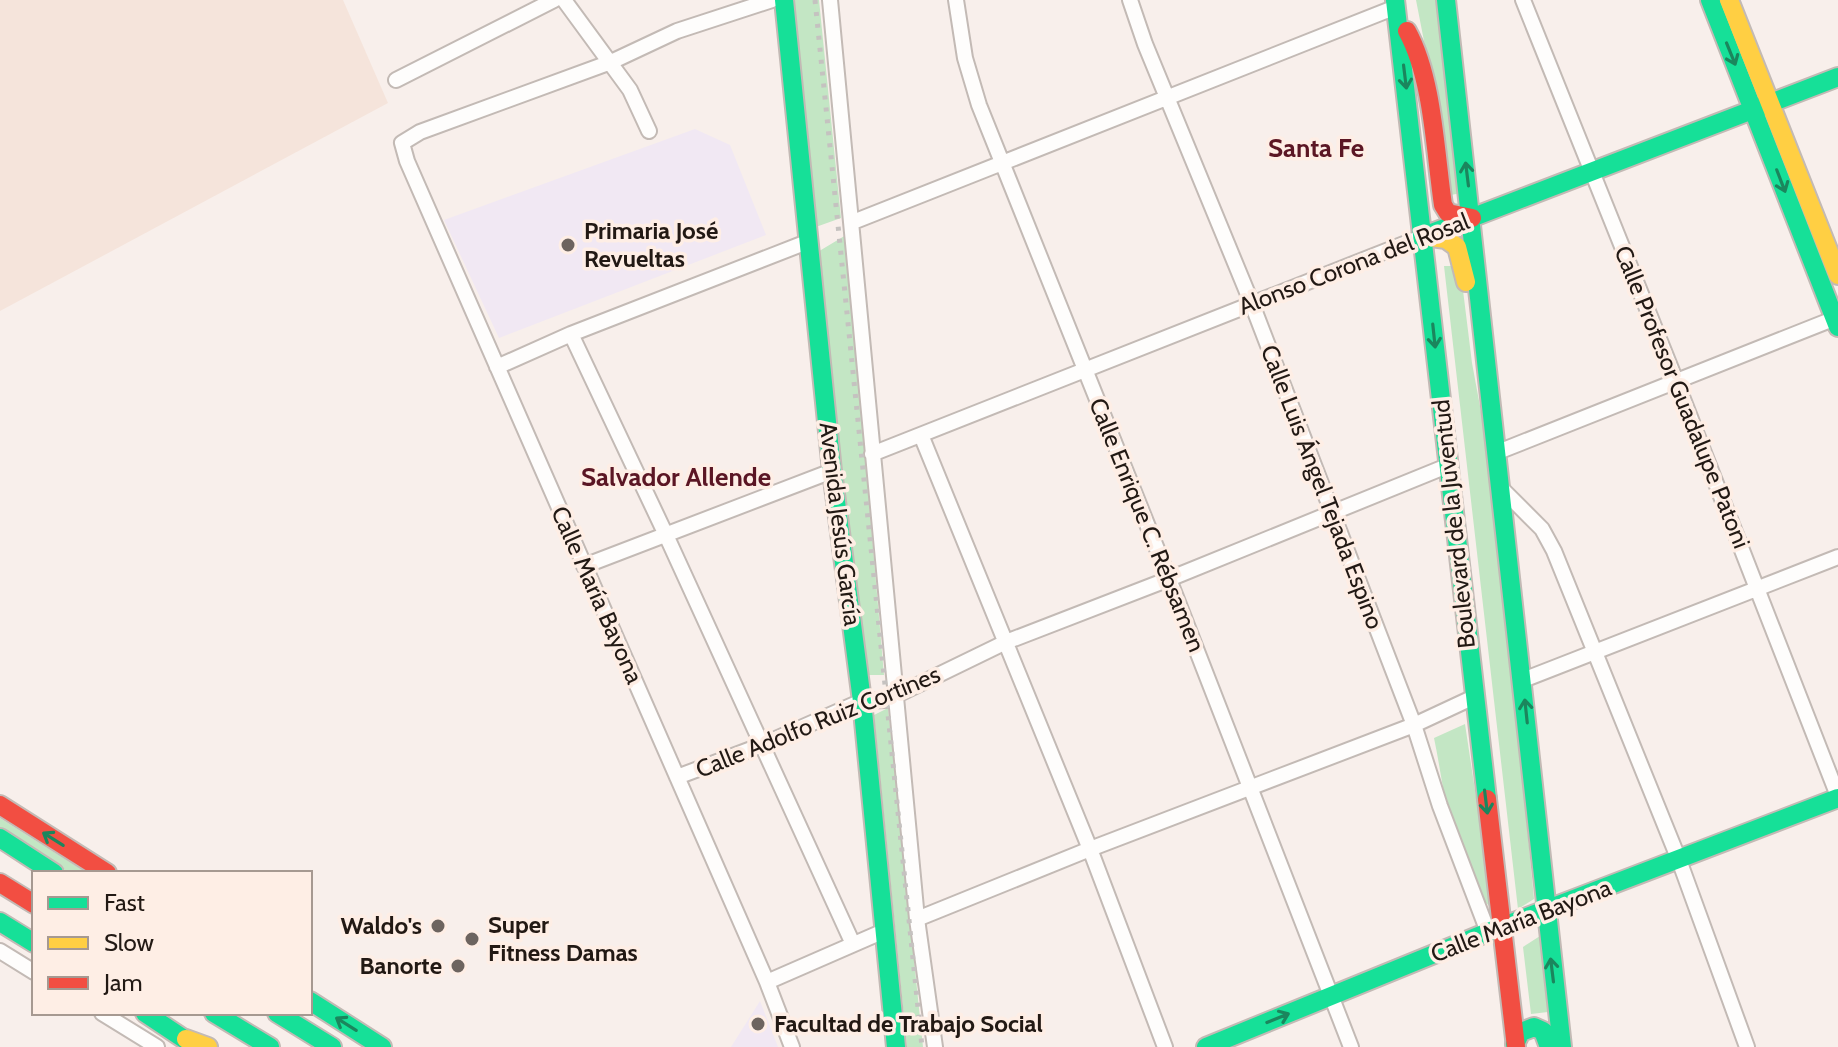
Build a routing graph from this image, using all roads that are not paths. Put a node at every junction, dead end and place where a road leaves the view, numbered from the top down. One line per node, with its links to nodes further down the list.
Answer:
1 (554, 0): 17 (street)
2 (564, 0): 15 (street)
3 (721, 0): 14 (street)
4 (772, 0): 14 (street)
5 (784, 0): 26 (main road, Avenida Jesús García)
6 (830, 0): 24 (street, Avenida Jesús García)
7 (956, 0): 21 (street, Calle Enrique C. Rébsamen)
8 (1130, 0): 18 (street, Calle Luis Ángel Tejada Espino)
9 (1446, 0): 23 (main road, one-way to 9)
10 (1523, 0): 22 (street, Calle Profesor Guadalupe Patoni)
11 (1710, 0): 19 (main road, one-way to 19)
12 (1729, 0): 19 (main road)
13 (1396, 9): 18 (street); 23 (main road); 25 (main road, Boulevard de la Juventud, one-way to 25)
14 (732, 13): 15 (street)
15 (611, 62): 20 (street); 31 (street, Calle María Bayona)
16 (1838, 77): 19 (main road, Alonso Corona del Rosal)
17 (396, 80)
18 (1167, 98): 21 (street); 28 (street, Calle Luis Ángel Tejada Espino)
19 (1762, 106): 22 (main road, Alonso Corona del Rosal); 27 (main road); 29 (main road, one-way to 29)
20 (649, 131)
21 (1001, 163): 24 (street); 32 (street, Calle Enrique C. Rébsamen)
22 (1592, 171): 23 (main road, Alonso Corona del Rosal); 33 (street, Calle Profesor Guadalupe Patoni)
23 (1472, 218): 25 (main road, Alonso Corona del Rosal); 34 (main road)
24 (853, 222): 37 (street, Avenida Jesús García)
25 (1424, 236): 28 (street, Alonso Corona del Rosal); 34 (main road); 38 (main road, Boulevard de la Juventud, one-way to 38)
26 (807, 242): 30 (street); 39 (main road, Avenida Jesús García)
27 (1838, 275)
28 (1252, 304): 32 (street, Alonso Corona del Rosal); 41 (street, Calle Luis Ángel Tejada Espino)
29 (1837, 321): 33 (street)
30 (571, 334): 31 (street); 42 (street)
31 (497, 367): 44 (street, Calle María Bayona)
32 (1085, 370): 35 (street, Alonso Corona del Rosal); 45 (street, Calle Enrique C. Rébsamen)
33 (1676, 381): 36 (street); 46 (street, Calle Profesor Guadalupe Patoni)
34 (1492, 395): 36 (main road)
35 (921, 435): 37 (street, Alonso Corona del Rosal); 47 (street)
36 (1498, 452): 40 (main road)
37 (872, 454): 50 (street, Avenida Jesús García)
38 (1447, 466): 41 (street, Calle Adolfo Ruiz Cortines); 51 (main road, Boulevard de la Juventud)
39 (832, 471): 42 (street); 52 (main road, Avenida Jesús García)
40 (1502, 489): 48 (street); 49 (main road)
41 (1333, 513): 45 (street, Calle Adolfo Ruiz Cortines); 53 (street, Calle Luis Ángel Tejada Espino)
42 (666, 535): 44 (street); 54 (street)
43 (1838, 557): 46 (street)
44 (584, 566): 55 (street, Calle María Bayona)
45 (1169, 579): 47 (street, Calle Adolfo Ruiz Cortines); 56 (street, Calle Enrique C. Rébsamen)
46 (1757, 589): 48 (street); 57 (street, Calle Profesor Guadalupe Patoni)
47 (1006, 642): 50 (street, Calle Adolfo Ruiz Cortines); 60 (street)
48 (1597, 652): 49 (street); 61 (street)
49 (1523, 680): 66 (main road, one-way to 49)
50 (895, 696): 52 (street, Calle Adolfo Ruiz Cortines); 67 (street, Avenida Jesús García)
51 (1474, 697): 53 (street); 69 (main road, Boulevard de la Juventud, one-way to 69)
52 (862, 701): 54 (street, Calle Adolfo Ruiz Cortines); 70 (main road, Avenida Jesús García)
53 (1414, 725): 56 (street); 69 (street, Calle Luis Ángel Tejada Espino)
54 (762, 745): 55 (street, Calle Adolfo Ruiz Cortines); 72 (street)
55 (677, 777): 75 (street, Calle María Bayona)
56 (1251, 789): 60 (street); 76 (street, Calle Enrique C. Rébsamen)
57 (1838, 797): 61 (main road, Calle María Bayona)
58 (0, 805): 63 (main road, one-way to 58)
59 (0, 838): 62 (main road)
60 (1090, 849): 67 (street); 92 (street)
61 (1679, 860): 66 (main road, Calle María Bayona); 97 (street)
62 (51, 871)
63 (104, 871)
64 (0, 883): 65 (main road)
65 (32, 903)
66 (1545, 910): 69 (main road, Calle María Bayona); 96 (main road, one-way to 66)
67 (917, 919): 91 (street, Avenida Jesús García)
68 (0, 922): 71 (main road)
69 (1494, 930): 76 (main road, Calle María Bayona); 83 (main road, Boulevard de la Juventud)
70 (884, 931): 72 (street); 90 (main road, Avenida Jesús García)
71 (32, 942)
72 (853, 944): 75 (street)
73 (0, 951): 74 (street)
74 (32, 971)
75 (767, 982): 89 (street, Calle María Bayona)
76 (1331, 996): 93 (main road, Calle María Bayona, one-way to 76); 94 (street, Calle Enrique C. Rébsamen)
77 (312, 1002): 88 (main road, one-way to 77)
78 (105, 1015): 84 (street)
79 (148, 1015): 82 (main road)
80 (217, 1015): 86 (main road)
81 (280, 1015): 87 (main road)
82 (191, 1043): 85 (main road)
83 (1516, 1046): 95 (main road)
84 (157, 1047)
85 (208, 1047)
86 (270, 1047)
87 (332, 1047)
88 (382, 1047)
89 (792, 1047)
90 (896, 1047)
91 (935, 1047)
92 (1165, 1047)
93 (1206, 1047)
94 (1351, 1047)
95 (1549, 1047)
96 (1562, 1047)
97 (1747, 1047)

